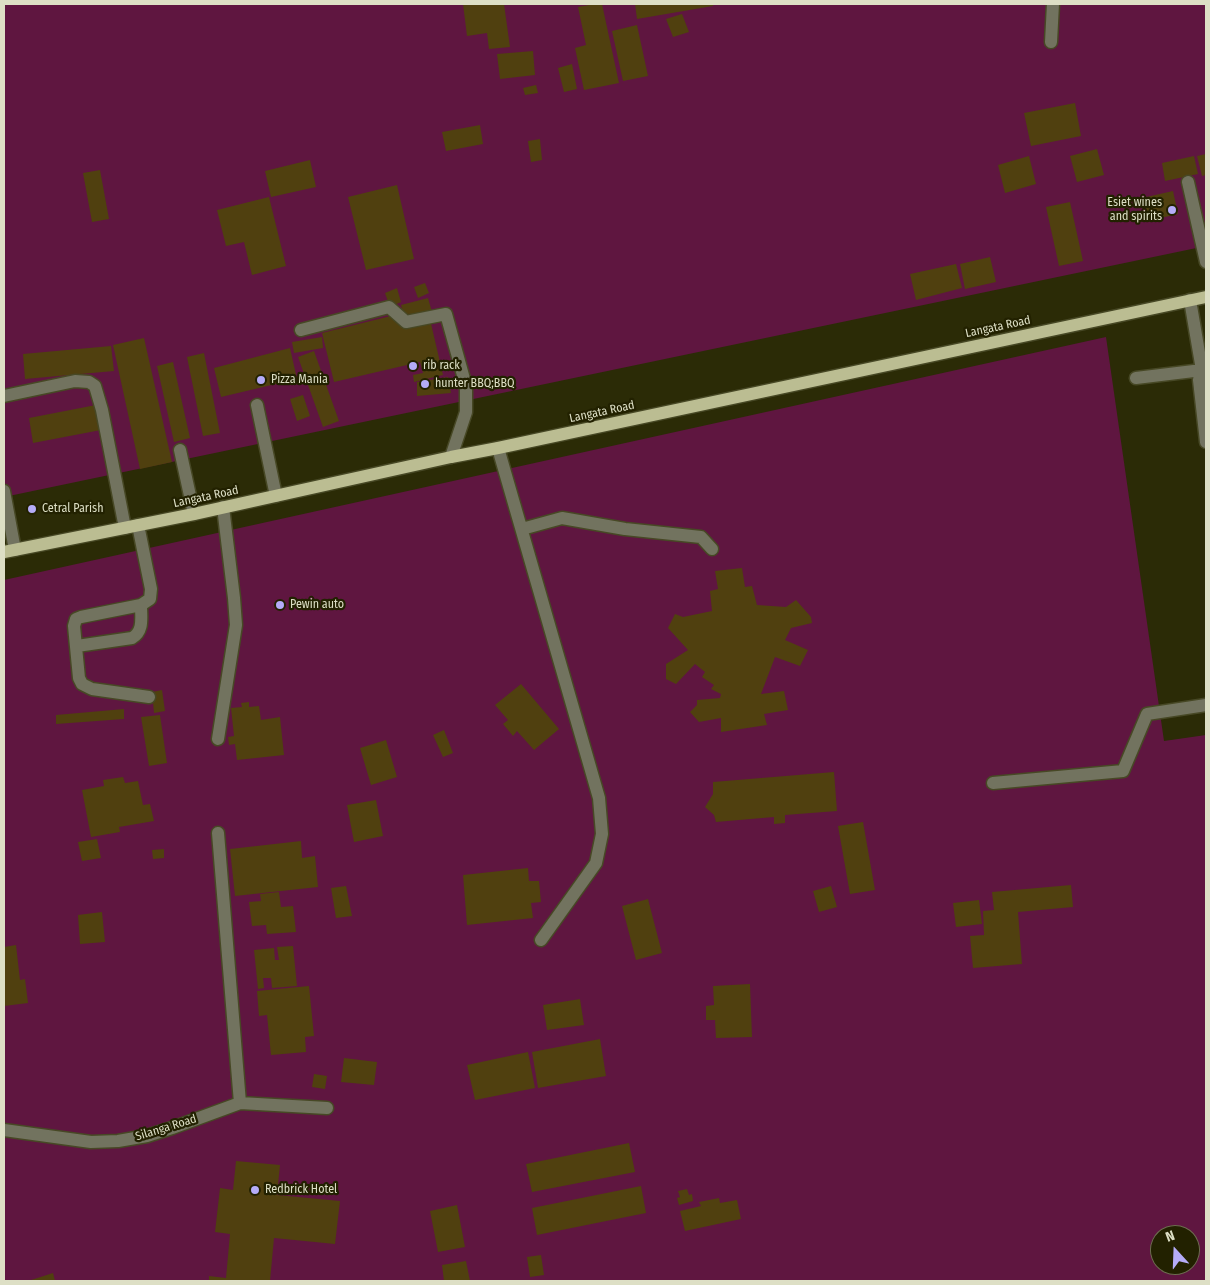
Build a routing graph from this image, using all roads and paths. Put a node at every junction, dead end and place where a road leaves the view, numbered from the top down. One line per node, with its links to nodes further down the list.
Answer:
1 (1054, 4): 2 (street)
2 (1051, 42)
3 (1188, 182): 4 (street)
4 (1206, 262)
5 (1206, 297): 6 (main road, Langata Road)
6 (1190, 300): 8 (street); 14 (main road, Langata Road)
7 (301, 330): 16 (street)
8 (1204, 369): 9 (street); 12 (street)
9 (1136, 378)
10 (4, 396): 22 (street)
11 (257, 405): 18 (street)
12 (1205, 422): 13 (street)
13 (1206, 442)
14 (498, 448): 16 (main road, Langata Road); 23 (street)
15 (180, 450): 20 (street)
16 (451, 457): 18 (main road, Langata Road)
17 (4, 491): 25 (street)
18 (276, 496): 19 (main road, Langata Road)
19 (223, 507): 20 (main road, Langata Road); 30 (street)
20 (194, 514): 21 (main road, Langata Road)
21 (138, 525): 22 (main road, Langata Road); 26 (street)
22 (125, 528): 25 (main road, Langata Road)
23 (522, 529): 24 (street); 33 (street)
24 (712, 549)
25 (9, 551)
26 (141, 605): 27 (street); 27 (street)
27 (76, 646): 28 (street)
28 (149, 697)
29 (1206, 705): 31 (street)
30 (218, 739)
31 (993, 783)
32 (218, 834): 34 (street)
33 (541, 940)
34 (240, 1102): 35 (street, Silanga Road); 36 (street, Silanga Road)
35 (327, 1108)
36 (4, 1130)

